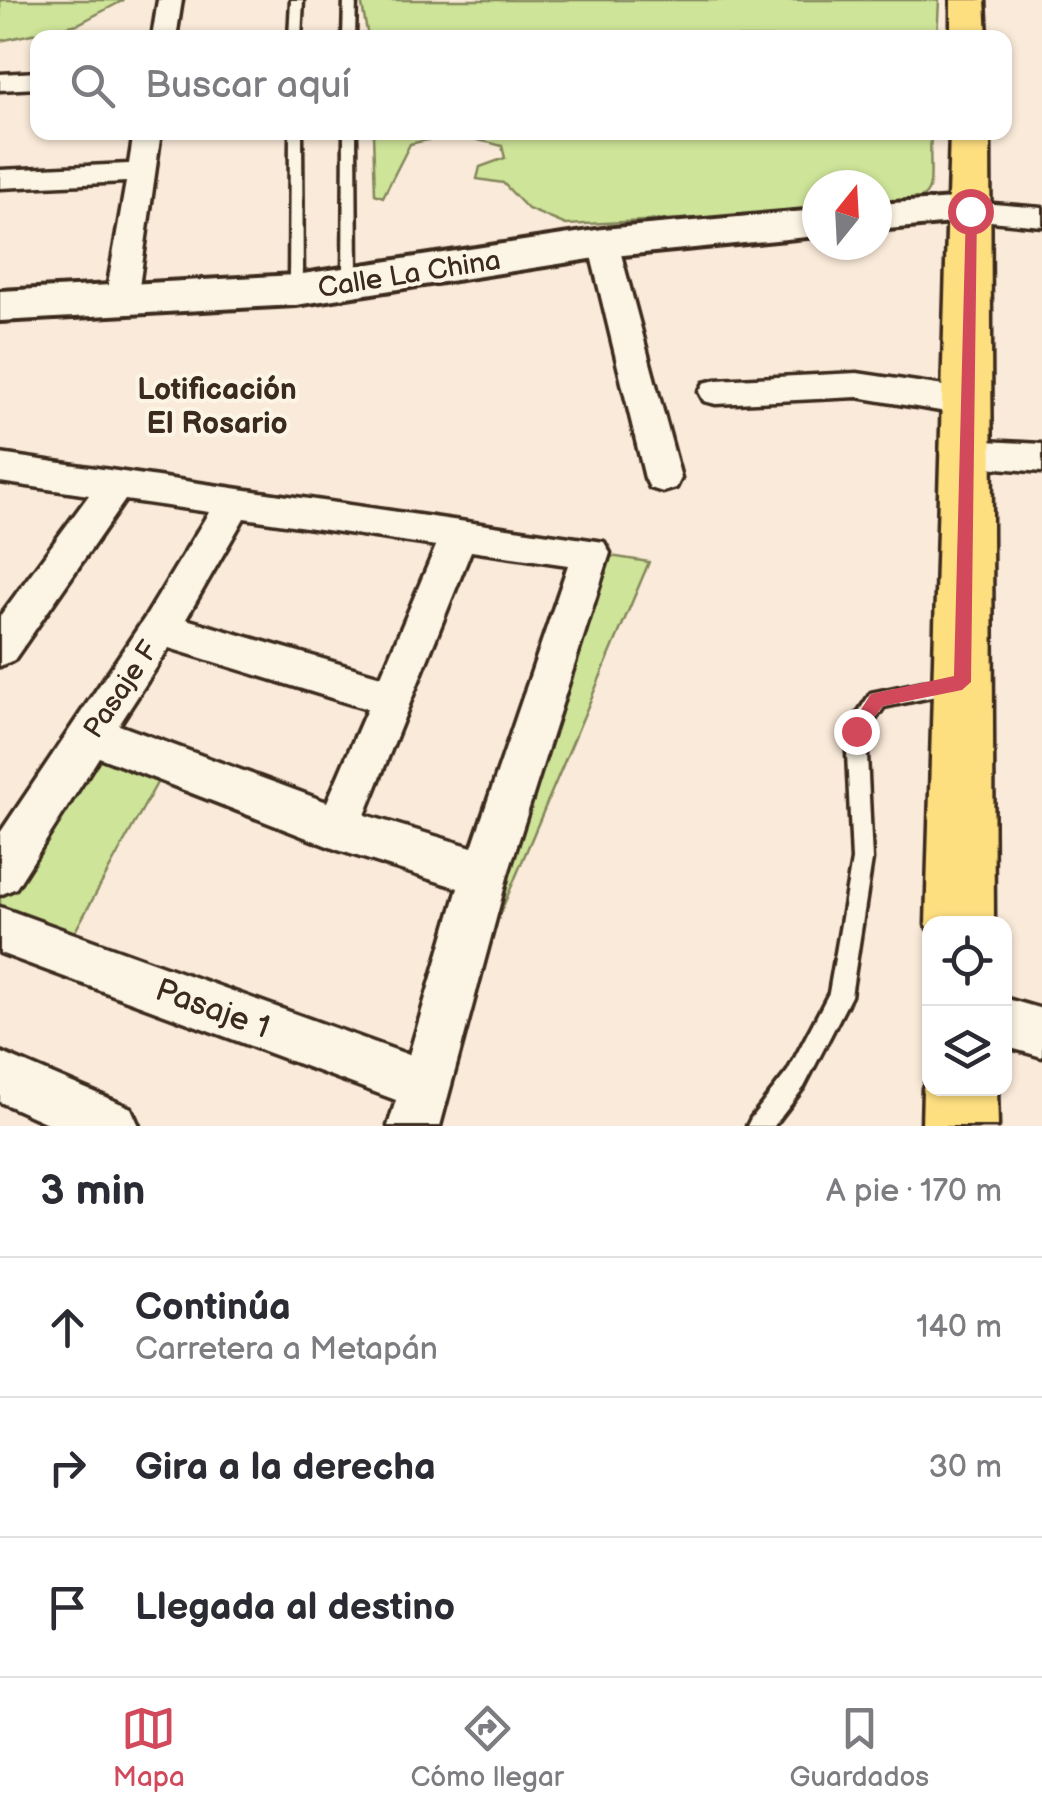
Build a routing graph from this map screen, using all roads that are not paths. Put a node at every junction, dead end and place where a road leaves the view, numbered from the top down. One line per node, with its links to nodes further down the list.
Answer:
1 (170, 0): 5 (street)
2 (297, 0): 6 (lane)
3 (350, 0): 7 (lane)
4 (968, 0): 8 (main road)
5 (165, 30)
6 (295, 30)
7 (349, 30)
8 (969, 30)
9 (30, 80): 10 (street)
10 (0, 82)
11 (147, 140): 15 (street)
12 (296, 140): 23 (lane)
13 (350, 140): 22 (lane)
14 (970, 140): 17 (main road)
15 (142, 172): 16 (street); 24 (street)
16 (0, 179)
17 (970, 211): 18 (main road); 19 (street); 27 (main road)
18 (892, 216)
19 (1042, 217)
20 (802, 224): 21 (main road, Calle La China)
21 (604, 244): 22 (main road, Calle La China); 30 (street)
22 (350, 283): 23 (main road, Calle La China)
23 (296, 290): 24 (main road, Calle La China)
24 (121, 301): 25 (main road, Calle La China)
25 (0, 306)
26 (716, 392): 27 (street)
27 (964, 428): 28 (street); 36 (main road)
28 (1042, 458)
29 (0, 468): 31 (street)
30 (664, 478)
31 (115, 486): 32 (street); 35 (street)
32 (234, 502): 33 (street); 34 (street, Pasaje F)
33 (459, 534): 37 (street); 41 (street)
34 (160, 628): 37 (street); 38 (street, Pasaje F)
35 (0, 648)
36 (962, 682): 42 (main road); 50 (lane)
37 (393, 698): 39 (street)
38 (90, 734): 39 (street); 40 (street, Pasaje F)
39 (338, 828): 41 (street)
40 (0, 872)
41 (485, 874): 48 (street)
42 (960, 916)
43 (0, 930): 48 (street, Pasaje 1)
44 (1012, 1024): 45 (street)
45 (1042, 1033)
46 (0, 1077): 49 (street)
47 (960, 1096): 51 (main road)
48 (420, 1106)
49 (113, 1126)
50 (759, 1126)
51 (960, 1126)

